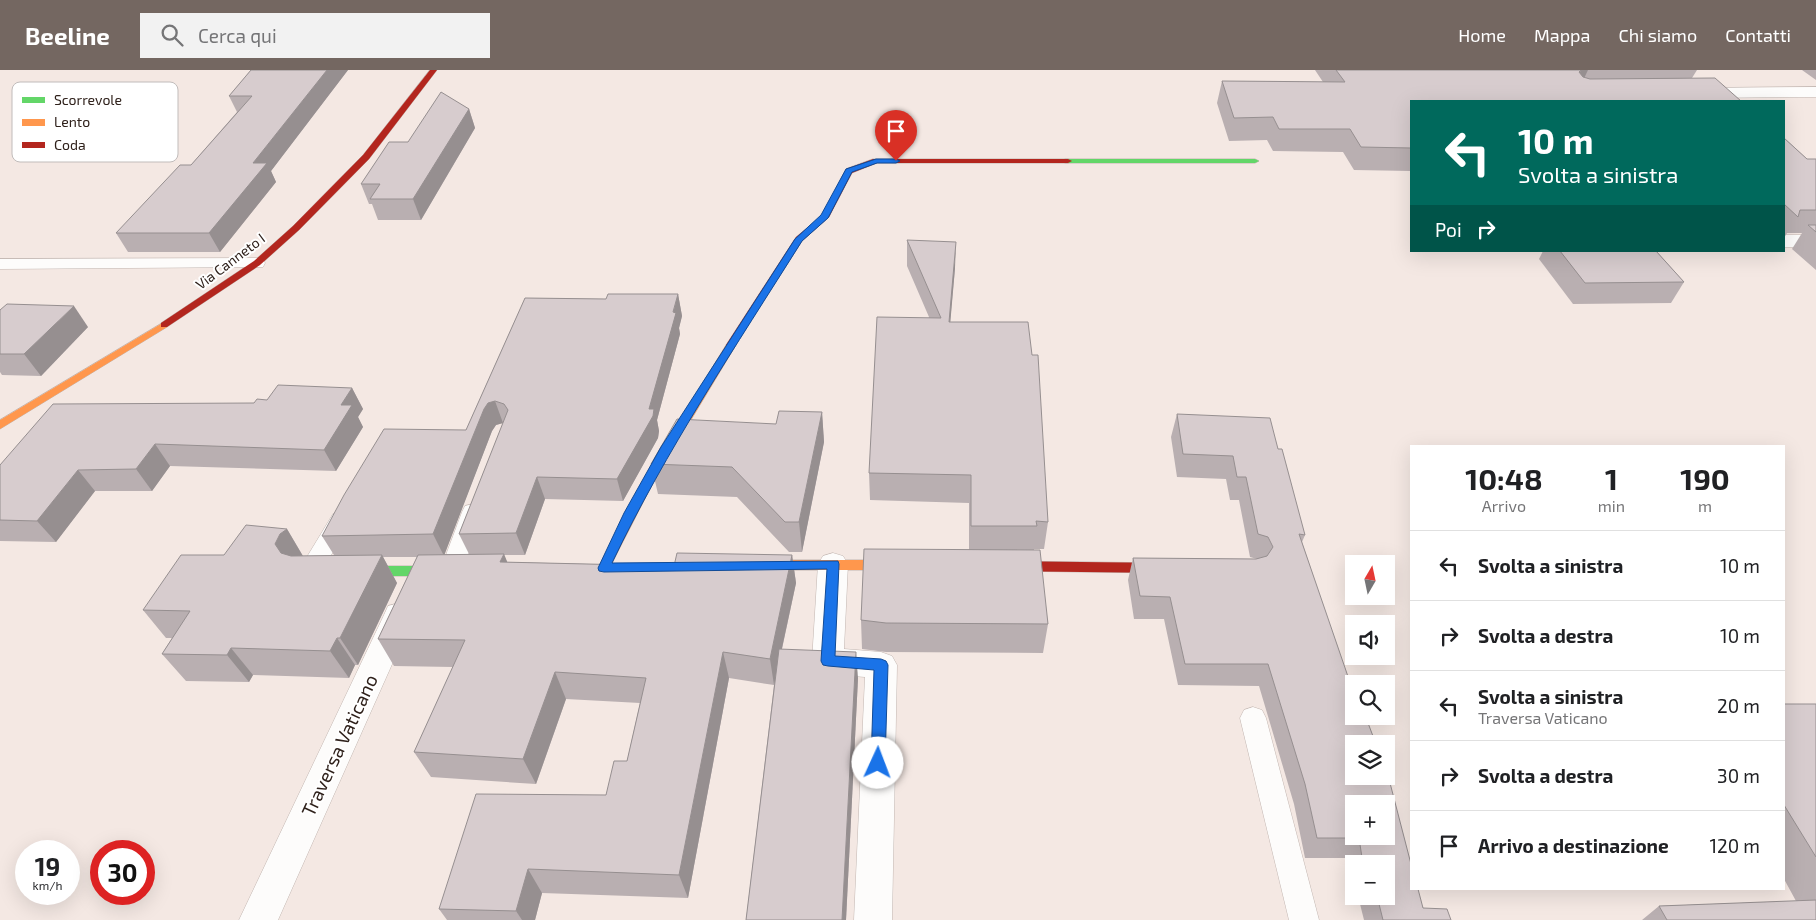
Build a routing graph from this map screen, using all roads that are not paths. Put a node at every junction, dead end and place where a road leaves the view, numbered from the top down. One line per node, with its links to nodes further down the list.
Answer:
1 (434, 70): 7 (street, Via Canneto I)
2 (1816, 92): 3 (street)
3 (1678, 93)
4 (1255, 161): 16 (street)
5 (1785, 241): 6 (street)
6 (1816, 241)
7 (257, 263): 8 (lane); 9 (street, Via Canneto I)
8 (0, 264)
9 (0, 425)
10 (479, 496): 20 (lane)
11 (351, 504): 18 (lane)
12 (833, 564): 13 (street); 14 (street); 23 (street)
13 (912, 565)
14 (743, 566)
15 (991, 566): 17 (street)
16 (604, 568)
17 (1179, 568)
18 (315, 571)
19 (340, 571): 20 (street)
20 (444, 571): 22 (street, Traversa Vaticano)
21 (1253, 718): 24 (lane)
22 (258, 920)
23 (872, 920)
24 (1304, 920)

